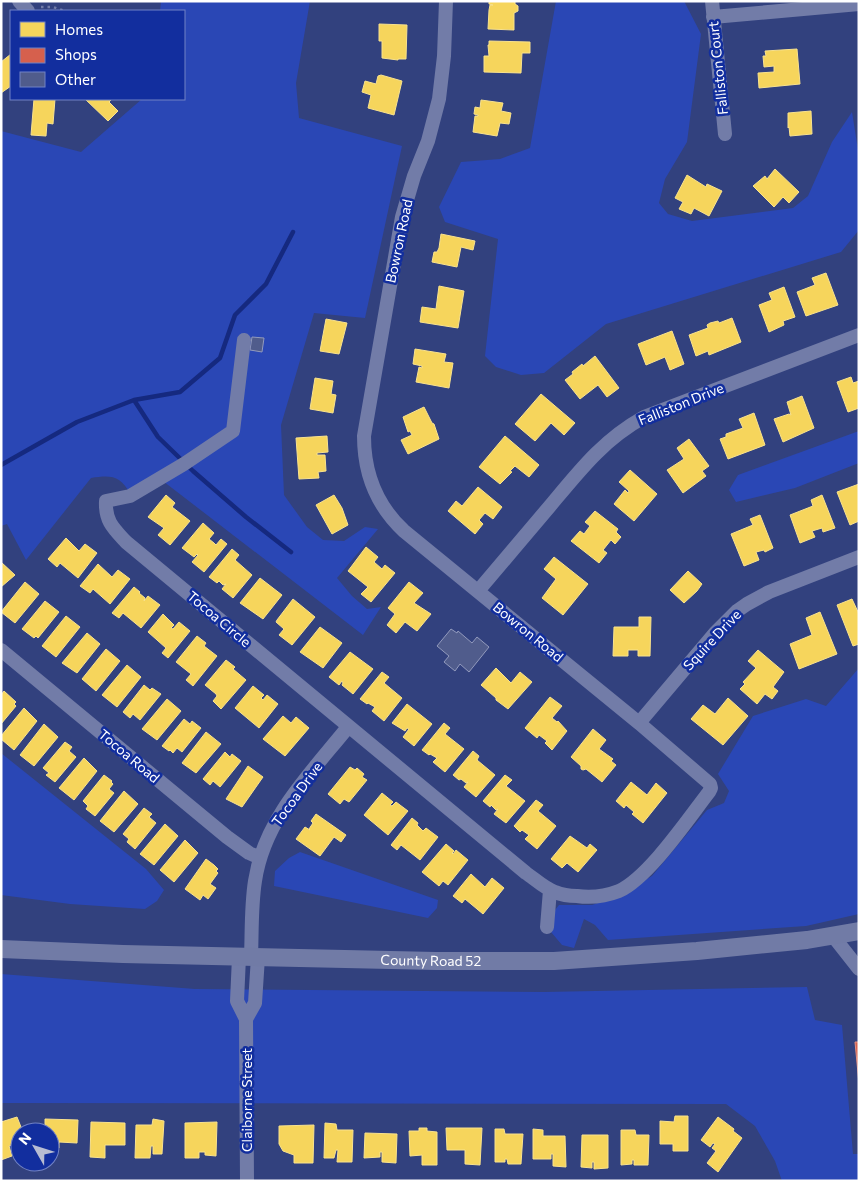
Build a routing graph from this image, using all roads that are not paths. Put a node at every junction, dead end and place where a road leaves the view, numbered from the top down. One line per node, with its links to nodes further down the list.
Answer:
1 (19, 1): 5 (street)
2 (446, 1): 11 (street, Bowron Road)
3 (712, 1): 6 (street, Falliston Court)
4 (859, 4): 6 (street)
5 (32, 8)
6 (713, 17): 7 (street, Falliston Court)
7 (725, 134)
8 (859, 335): 11 (street, Falliston Drive)
9 (244, 340): 14 (street, Tocoa Circle)
10 (859, 557): 13 (street, Squire Drive)
11 (478, 591): 13 (street, Bowron Road)
12 (1, 650): 15 (street, Tocoa Road)
13 (639, 723): 16 (street, Bowron Road)
14 (348, 727): 15 (street, Tocoa Drive); 16 (street, Bowron Road)
15 (260, 858): 21 (street, Tocoa Drive)
16 (550, 890): 17 (street)
17 (547, 928)
18 (859, 931): 19 (main road, County Road 52)
19 (833, 936): 21 (main road, County Road 52); 22 (street)
20 (1, 949): 21 (main road, County Road 52)
21 (249, 957): 23 (street, Claiborne Street); 23 (street, Claiborne Street)
22 (859, 970)
23 (246, 1019): 24 (street, Claiborne Street)
24 (247, 1181)

